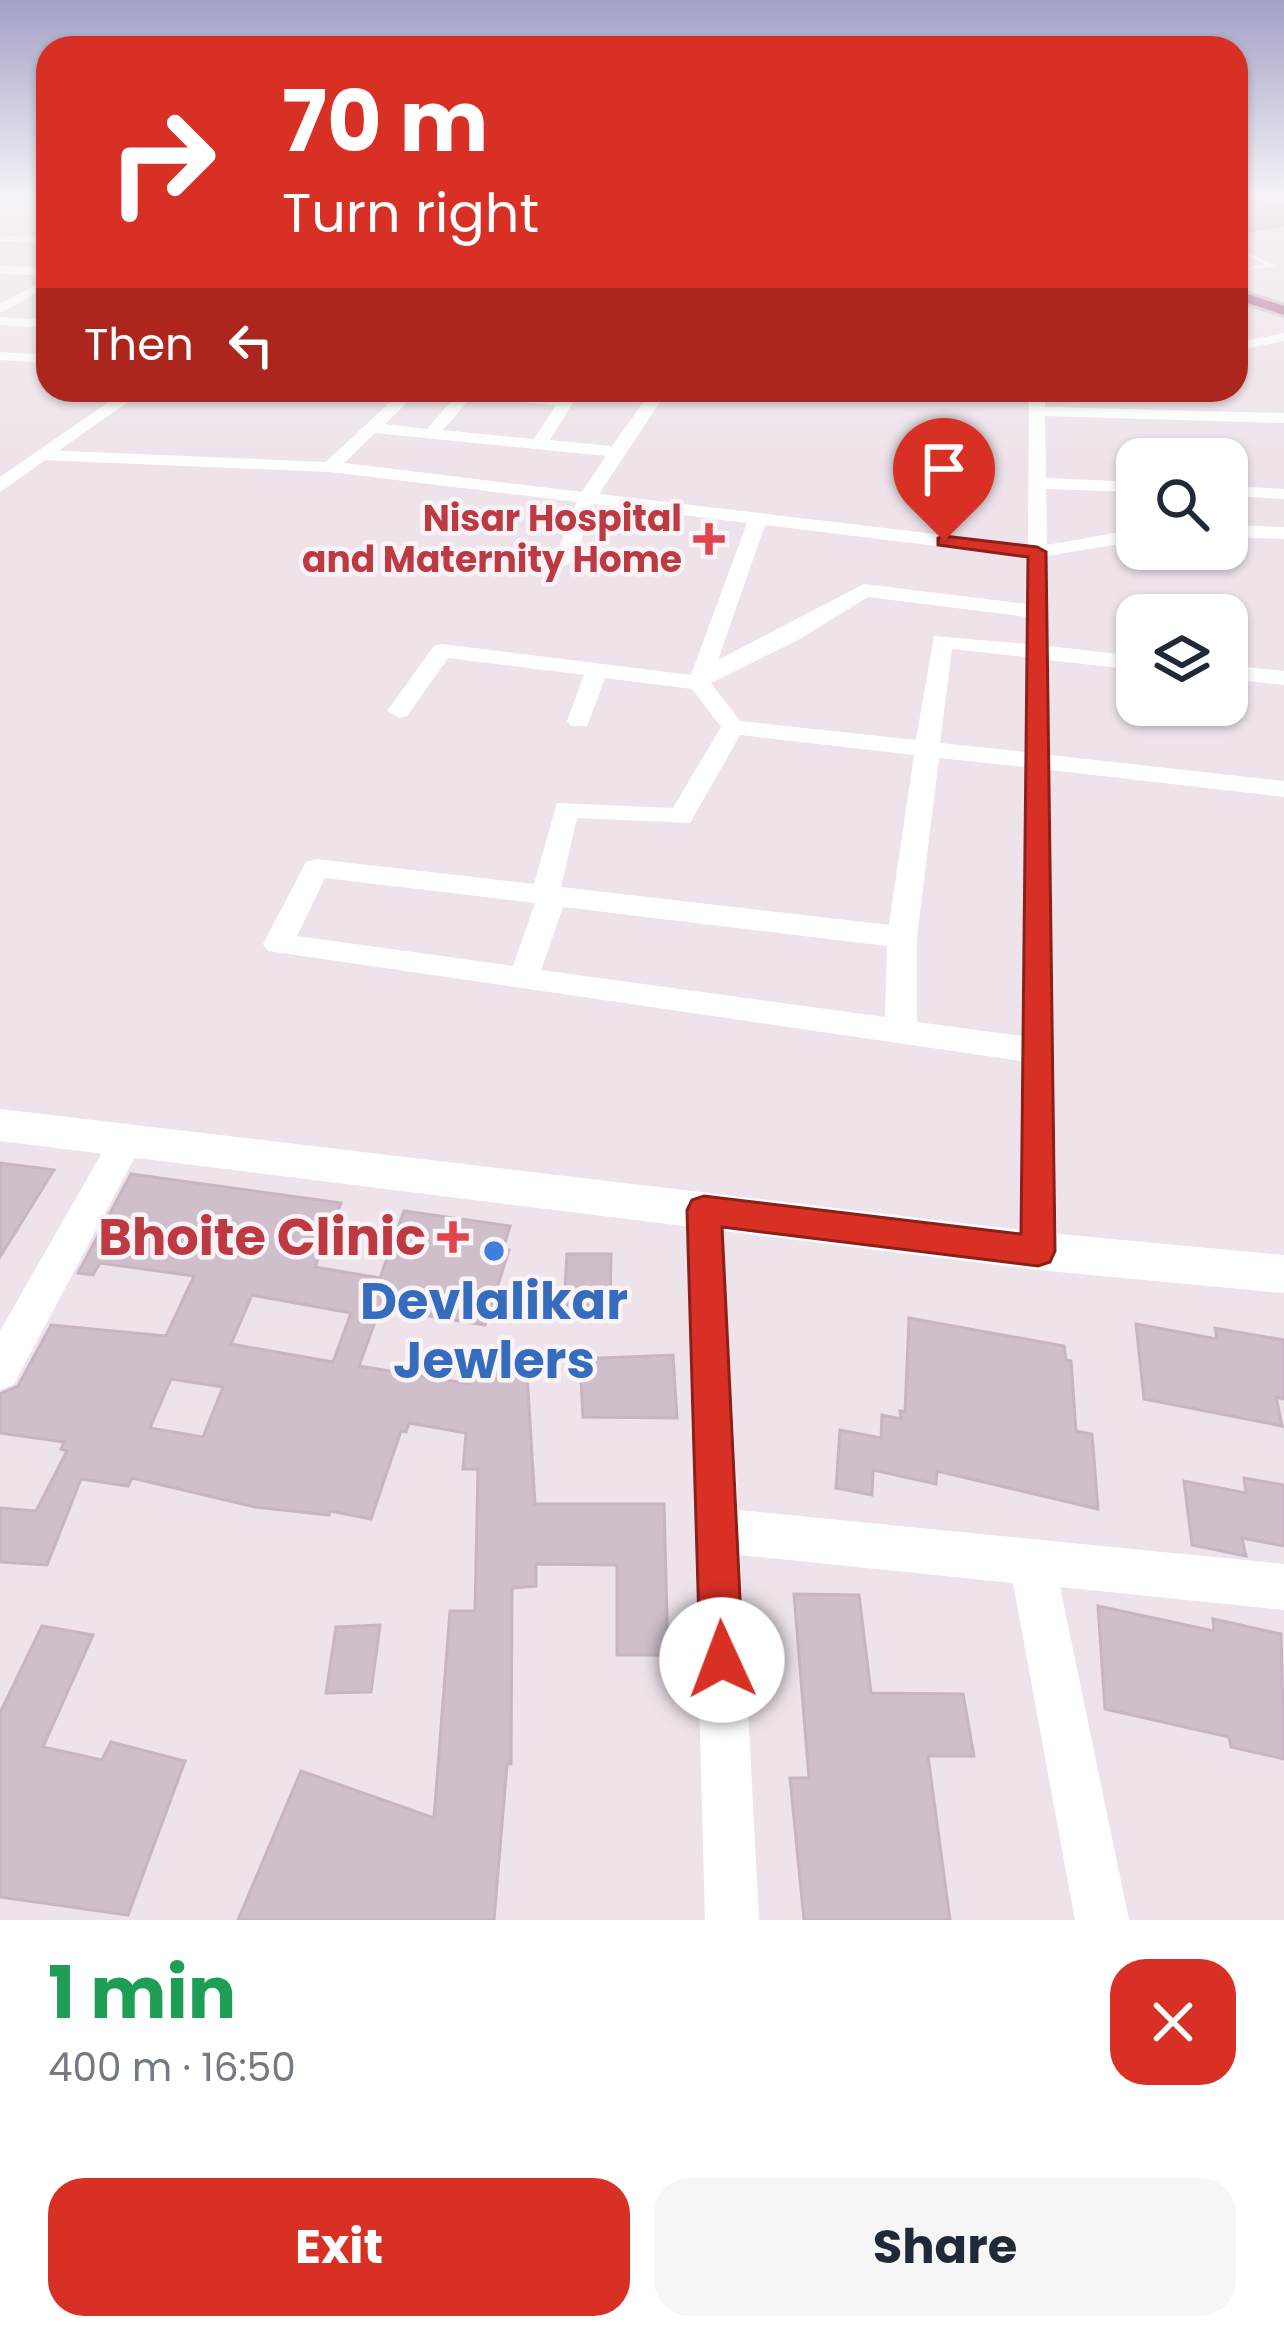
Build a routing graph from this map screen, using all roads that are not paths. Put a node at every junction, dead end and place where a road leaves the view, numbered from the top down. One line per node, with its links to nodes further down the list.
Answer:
1 (36, 291): 4 (street)
2 (1248, 294): 3 (main road)
3 (1284, 307)
4 (0, 309)
5 (0, 321): 6 (street)
6 (36, 323)
7 (1284, 337): 8 (street)
8 (1248, 344)
9 (0, 356): 10 (street)
10 (36, 358)
11 (119, 402): 23 (street)
12 (399, 402): 19 (street)
13 (459, 402): 20 (street)
14 (565, 402): 21 (street)
15 (652, 402): 22 (street)
16 (1037, 402): 25 (street)
17 (1064, 402): 18 (street)
18 (1284, 418)
19 (371, 428): 20 (street); 24 (street)
20 (431, 434): 21 (street)
21 (539, 444): 22 (street)
22 (620, 452): 30 (street)
23 (42, 455): 24 (street); 26 (street)
24 (330, 467): 30 (street)
25 (1036, 483): 27 (street); 35 (street)
26 (0, 486)
27 (1116, 486)
28 (1248, 492): 29 (street)
29 (1284, 494)
30 (590, 498): 31 (street); 36 (street)
31 (758, 519): 35 (street); 43 (street)
32 (1248, 532): 33 (street)
33 (1284, 533)
34 (1116, 539): 35 (street)
35 (1037, 552): 37 (street)
36 (564, 560)
37 (1037, 612): 38 (street); 43 (street)
38 (1037, 653): 39 (street); 47 (street); 48 (street)
39 (1116, 661)
40 (597, 670): 43 (street); 44 (street); 45 (street)
41 (1248, 675): 42 (street)
42 (1284, 678)
43 (700, 680): 46 (street)
44 (399, 711)
45 (578, 721)
46 (733, 727): 47 (street); 50 (street)
47 (927, 749): 48 (street); 51 (street)
48 (1037, 763): 49 (street); 54 (street)
49 (1284, 789)
50 (548, 895): 51 (street); 52 (street); 52 (street)
51 (902, 937): 53 (street)
52 (524, 979): 53 (street)
53 (901, 1032): 54 (street)
54 (1038, 1051): 58 (street)
55 (0, 1125): 56 (street)
56 (127, 1140): 57 (street); 60 (street)
57 (704, 1210): 58 (street); 61 (street)
58 (1038, 1251): 59 (street)
59 (1284, 1274)
60 (0, 1370)
61 (716, 1530): 62 (street); 64 (street)
62 (1032, 1561): 63 (street); 65 (street)
63 (1284, 1587)
64 (732, 1920)
65 (1102, 1920)

